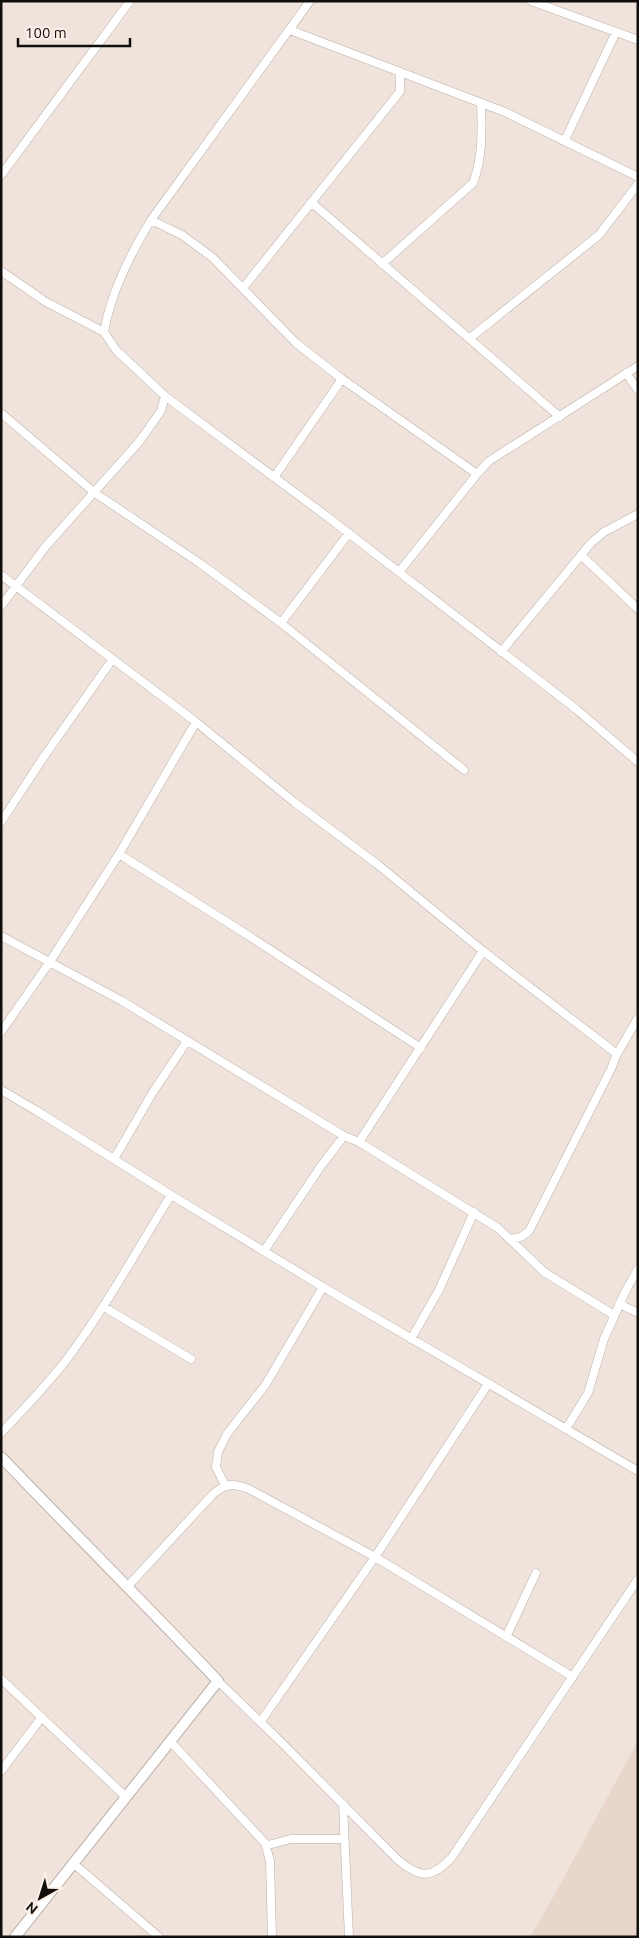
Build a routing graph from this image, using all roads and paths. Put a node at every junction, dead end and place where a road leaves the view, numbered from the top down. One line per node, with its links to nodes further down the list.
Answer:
1 (130, 1): 10 (street)
2 (310, 1): 4 (street)
3 (531, 1): 5 (street)
4 (290, 30): 7 (street); 14 (street)
5 (616, 32): 6 (street); 9 (street)
6 (638, 40)
7 (400, 72): 8 (street); 13 (street)
8 (481, 103): 9 (street); 15 (street)
9 (565, 140): 11 (street)
10 (1, 175)
11 (638, 177)
12 (638, 184): 19 (street)
13 (312, 202): 15 (street); 17 (street)
14 (151, 220): 17 (street); 18 (street)
15 (382, 264): 19 (street)
16 (1, 271): 18 (street)
17 (243, 288): 22 (street)
18 (104, 332): 24 (street)
19 (470, 338): 26 (street)
20 (638, 366): 21 (street)
21 (626, 373): 23 (street); 26 (street)
22 (342, 379): 27 (street); 28 (street)
23 (638, 390)
24 (165, 396): 28 (street); 29 (street)
25 (1, 413): 29 (street)
26 (560, 416): 27 (street)
27 (477, 474): 33 (street)
28 (275, 476): 31 (street)
29 (95, 493): 35 (street); 38 (street)
30 (638, 514): 32 (street)
31 (349, 533): 33 (street); 38 (street)
32 (581, 555): 37 (street); 39 (street)
33 (399, 572): 39 (street)
34 (1, 575): 35 (street)
35 (15, 586): 36 (street); 40 (street)
36 (1, 606)
37 (638, 609)
38 (281, 623): 43 (street)
39 (501, 652): 42 (street)
40 (112, 660): 41 (street); 44 (street)
41 (196, 722): 45 (street); 47 (street)
42 (638, 762)
43 (464, 770)
44 (1, 822)
45 (120, 854): 48 (street); 52 (street)
46 (1, 936): 48 (street)
47 (483, 951): 52 (street); 53 (street)
48 (49, 963): 50 (street); 51 (street)
49 (638, 1018): 53 (street)
50 (1, 1032)
51 (187, 1042): 55 (street); 57 (street)
52 (421, 1048): 56 (street)
53 (617, 1054): 60 (street)
54 (1, 1090): 57 (street)
55 (344, 1136): 56 (street); 61 (street)
56 (359, 1142): 59 (street)
57 (114, 1159): 58 (street)
58 (171, 1195): 61 (street); 65 (street)
59 (474, 1212): 60 (street); 68 (street)
60 (510, 1239): 67 (street)
61 (264, 1251): 63 (street)
62 (638, 1269): 64 (street)
63 (323, 1287): 68 (street); 75 (street)
64 (619, 1304): 66 (street); 67 (street)
65 (104, 1307): 69 (street); 72 (street)
66 (638, 1313)
67 (614, 1315): 71 (street)
68 (411, 1339): 70 (street)
69 (191, 1359)
70 (488, 1384): 71 (street); 76 (street)
71 (566, 1428): 74 (street)
72 (1, 1433)
73 (1, 1457): 79 (street)
74 (638, 1471)
75 (225, 1485): 76 (street); 79 (street)
76 (375, 1557): 80 (street); 85 (street)
77 (536, 1573): 80 (street)
78 (638, 1579): 81 (street)
79 (128, 1586): 83 (street)
80 (506, 1638): 81 (street)
81 (573, 1677): 89 (street)
82 (1, 1679): 84 (street)
83 (218, 1680): 85 (street); 86 (street)
84 (42, 1717): 87 (street); 88 (street)
85 (261, 1721): 89 (street)
86 (170, 1741): 88 (street); 91 (street)
87 (1, 1770)
88 (125, 1796): 92 (street)
89 (343, 1804): 90 (street)
90 (344, 1839): 91 (street); 96 (street)
91 (264, 1843): 95 (street)
92 (72, 1862): 93 (street); 94 (street)
93 (15, 1937)
94 (159, 1937)
95 (272, 1937)
96 (349, 1937)

